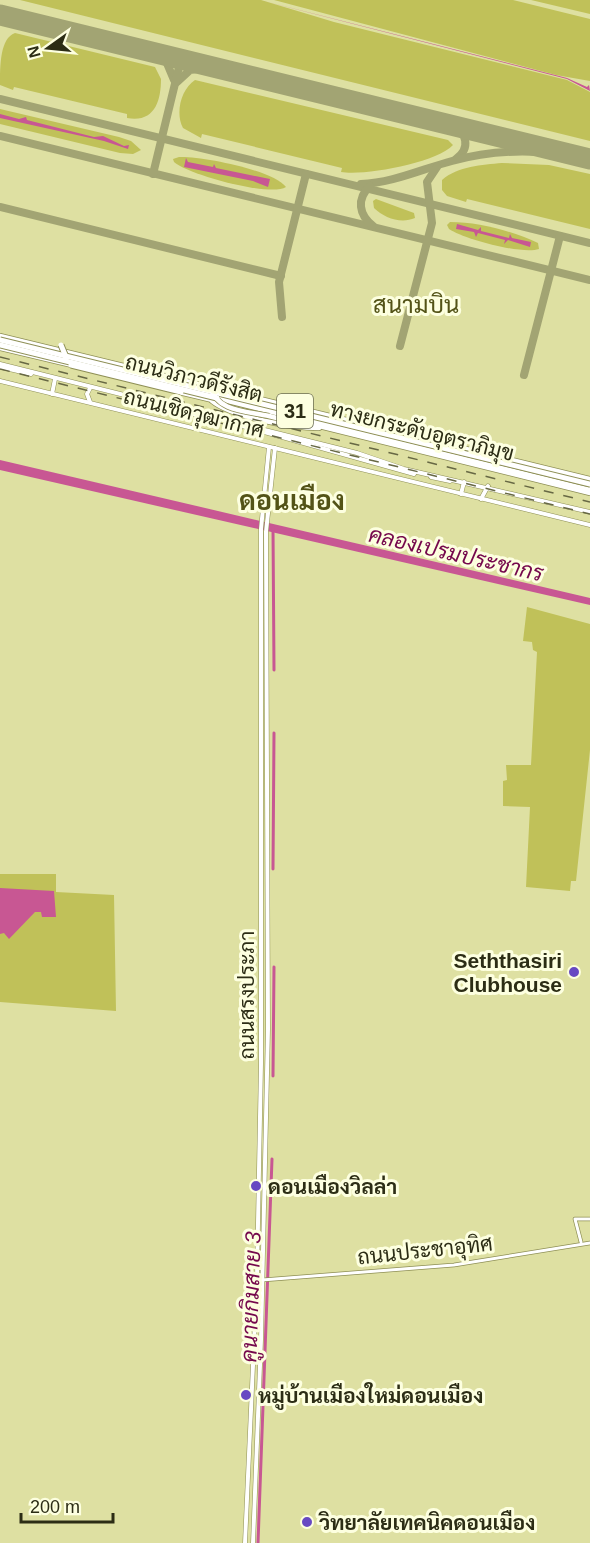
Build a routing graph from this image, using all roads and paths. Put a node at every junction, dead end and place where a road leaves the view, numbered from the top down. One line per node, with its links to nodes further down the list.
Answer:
1 (0, 338): 16 (highway, ถนนวิภาวดีรังสิต / 31); 18 (highway, ทางยกระดับอุตราภิมุข / 31, bridge)
2 (61, 345): 9 (highway, bridge)
3 (0, 346): 9 (highway, ทางยกระดับอุตราภิมุข / 31, bridge); 13 (highway, ถนนวิภาวดีรังสิต / 31)
4 (0, 365): 6 (main road); 12 (main road)
5 (219, 378): 13 (highway, bridge)
6 (55, 379): 8 (main road); 10 (main road)
7 (0, 381): 10 (main road, ถนนเชิดวุฒากาศ)
8 (90, 388): 11 (main road); 12 (main road)
9 (198, 393): 20 (highway, ทางยกระดับอุตราภิมุข / 31, bridge)
10 (52, 394): 11 (main road, ถนนเชิดวุฒากาศ)
11 (90, 403): 14 (main road, ถนนเชิดวุฒากาศ)
12 (231, 422): 17 (main road)
13 (322, 427): 20 (highway, ถนนวิภาวดีรังสิต / 31)
14 (269, 447): 15 (main road, ถนนเชิดวุฒากาศ); 24 (main road, ถนนสรงประภา)
15 (275, 448): 21 (main road, ถนนเชิดวุฒากาศ); 24 (main road, ถนนสรงประภา)
16 (590, 479)
17 (464, 482): 19 (main road); 21 (main road)
18 (590, 484)
19 (488, 486): 22 (main road); 23 (main road)
20 (590, 491)
21 (461, 494): 22 (main road, ถนนเชิดวุฒากาศ)
22 (482, 499): 25 (main road, ถนนเชิดวุฒากาศ)
23 (590, 512)
24 (264, 514): 26 (main road, ถนนสรงประภา); 27 (main road, ถนนสรงประภา)
25 (590, 525)
26 (261, 777): 27 (main road); 32 (main road, ถนนสรงประภา)
27 (268, 778): 31 (main road, ถนนสรงประภา)
28 (590, 1219): 29 (street)
29 (581, 1242): 30 (street, ถนนประชาอุทิศ); 31 (street, ถนนประชาอุทิศ)
30 (590, 1243)
31 (266, 1280): 33 (main road, ถนนสรงประภา)
32 (246, 1543)
33 (253, 1543)

